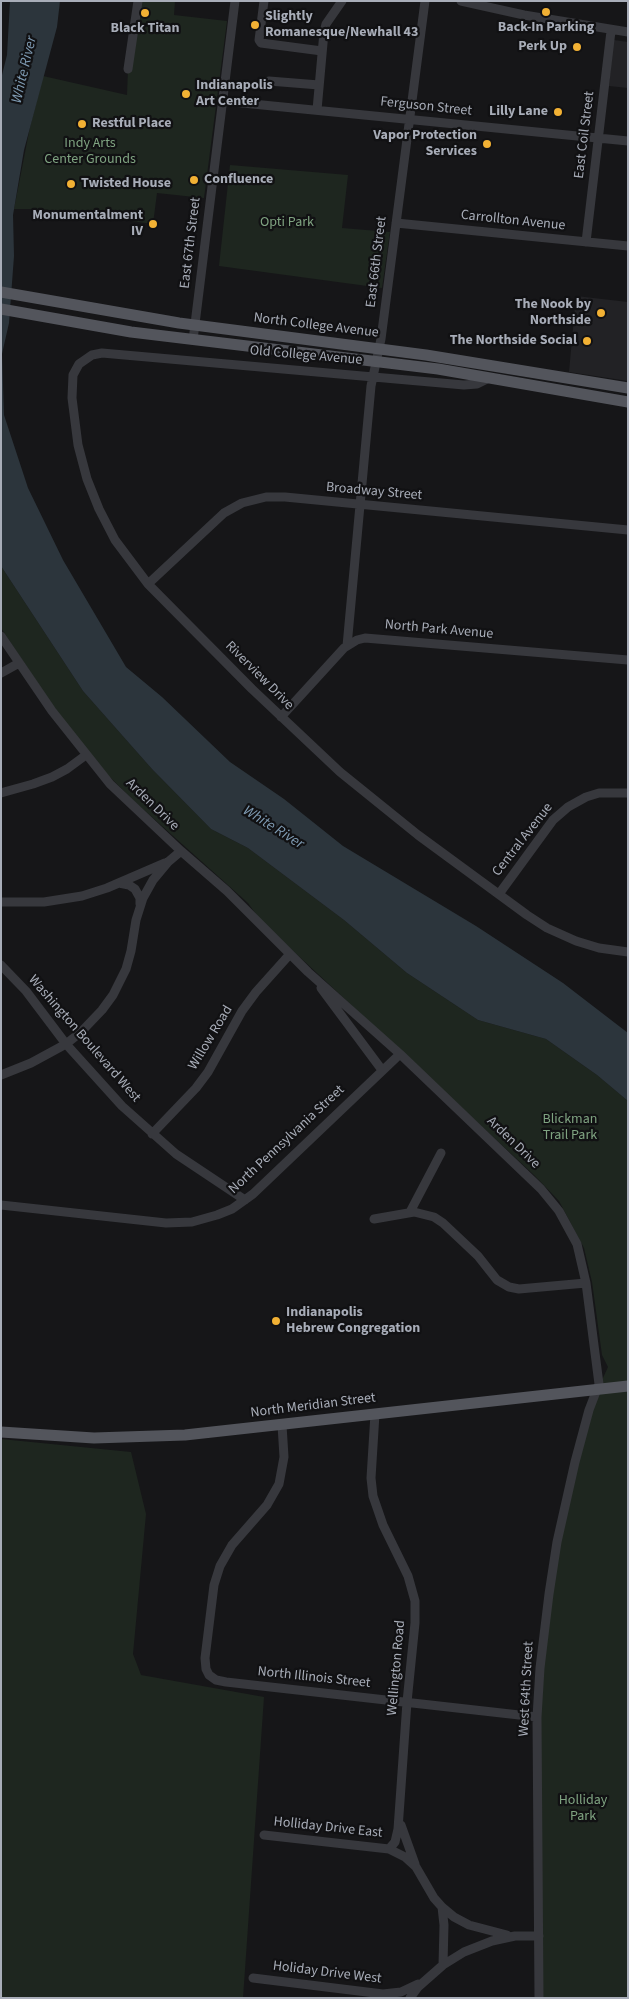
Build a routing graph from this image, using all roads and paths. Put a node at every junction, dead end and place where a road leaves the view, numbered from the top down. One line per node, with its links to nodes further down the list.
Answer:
1 (138, 1): 10 (street)
2 (235, 1): 13 (street, East 67th Street)
3 (264, 1): 9 (street)
4 (342, 1): 9 (street)
5 (425, 1): 15 (street, East 66th Street)
6 (461, 1): 7 (street)
7 (611, 31): 8 (street); 16 (street, East Coil Street)
8 (628, 32)
9 (322, 51): 12 (street)
10 (128, 69)
11 (269, 81): 12 (street)
12 (319, 85): 14 (street)
13 (222, 101): 14 (street, Ferguson Street); 23 (street, East 67th Street)
14 (317, 110): 15 (street, Ferguson Street)
15 (408, 119): 16 (street, Ferguson Street); 18 (street, East 66th Street)
16 (598, 138): 17 (street, Ferguson Street); 19 (street, East Coil Street)
17 (628, 141)
18 (396, 223): 19 (street, Carrollton Avenue); 25 (street, East 66th Street)
19 (586, 242): 20 (street, Carrollton Avenue)
20 (628, 246)
21 (1, 292): 23 (main road, North College Avenue)
22 (1, 309): 24 (main road, North College Avenue)
23 (195, 326): 24 (street, East 67th Street); 25 (main road, North College Avenue)
24 (193, 340): 27 (main road, North College Avenue)
25 (379, 349): 27 (street, East 66th Street); 30 (main road, North College Avenue)
26 (160, 357): 28 (street, Old College Avenue); 34 (street, Riverview Drive)
27 (376, 362): 28 (street, East 66th Street); 29 (main road, North College Avenue)
28 (374, 376): 29 (street, Old College Avenue); 32 (street, East 66th Street)
29 (489, 378): 31 (main road, North College Avenue)
30 (628, 388)
31 (628, 402)
32 (360, 504): 33 (street, Broadway Street); 34 (street, Broadway Street); 36 (street, East 66th Street)
33 (628, 530)
34 (148, 584): 40 (street, Riverview Drive)
35 (1, 636): 38 (street, Arden Drive)
36 (347, 646): 37 (street, North Park Avenue); 40 (street)
37 (628, 660)
38 (19, 664): 39 (street); 41 (street, Arden Drive)
39 (1, 673)
40 (281, 718): 47 (street, Riverview Drive)
41 (86, 755): 43 (street); 44 (street, Arden Drive)
42 (628, 792): 47 (street, Central Avenue)
43 (1, 793)
44 (181, 851): 45 (street); 51 (street, Arden Drive)
45 (168, 862): 46 (street); 49 (street)
46 (119, 883): 48 (street); 49 (street)
47 (500, 894): 50 (street, Riverview Drive)
48 (1, 902)
49 (140, 904): 54 (street)
50 (628, 952)
51 (290, 954): 53 (street, Arden Drive); 58 (street, Willow Road)
52 (1, 965): 54 (street, Washington Boulevard West)
53 (308, 972): 55 (street, Arden Drive); 56 (street, Arden Drive)
54 (66, 1044): 57 (street); 58 (street, Washington Boulevard West)
55 (400, 1054): 56 (street, North Pennsylvania Street); 64 (street, Arden Drive)
56 (382, 1070): 60 (street, North Pennsylvania Street)
57 (1, 1075)
58 (152, 1134): 60 (street, Washington Boulevard West)
59 (441, 1153): 62 (street)
60 (245, 1200): 61 (street, North Pennsylvania Street)
61 (1, 1205)
62 (410, 1212): 63 (street); 64 (street)
63 (374, 1219)
64 (586, 1283): 66 (street, Arden Drive)
65 (628, 1386): 66 (main road, North Meridian Street)
66 (598, 1389): 67 (main road, North Meridian Street); 71 (street, West 64th Street)
67 (375, 1414): 68 (main road, North Meridian Street); 70 (street, Wellington Road)
68 (282, 1425): 69 (main road, North Meridian Street); 70 (street, North Illinois Street)
69 (1, 1432)
70 (408, 1702): 71 (street, North Illinois Street); 72 (street, Wellington Road)
71 (537, 1717): 78 (street, West 64th Street)
72 (400, 1815): 74 (street, Wellington Road); 75 (street)
73 (264, 1835): 74 (street, Holliday Drive East)
74 (389, 1848): 75 (street)
75 (416, 1867): 76 (street)
76 (442, 1907): 77 (street); 79 (street)
77 (515, 1936): 78 (street); 79 (street)
78 (539, 1936): 84 (street, West 64th Street)
79 (443, 1965): 81 (street)
80 (253, 1978): 82 (street, Holiday Drive West)
81 (425, 1981): 82 (street, Holiday Drive West); 83 (street)
82 (388, 1996)
83 (410, 1998)
84 (539, 1998)

